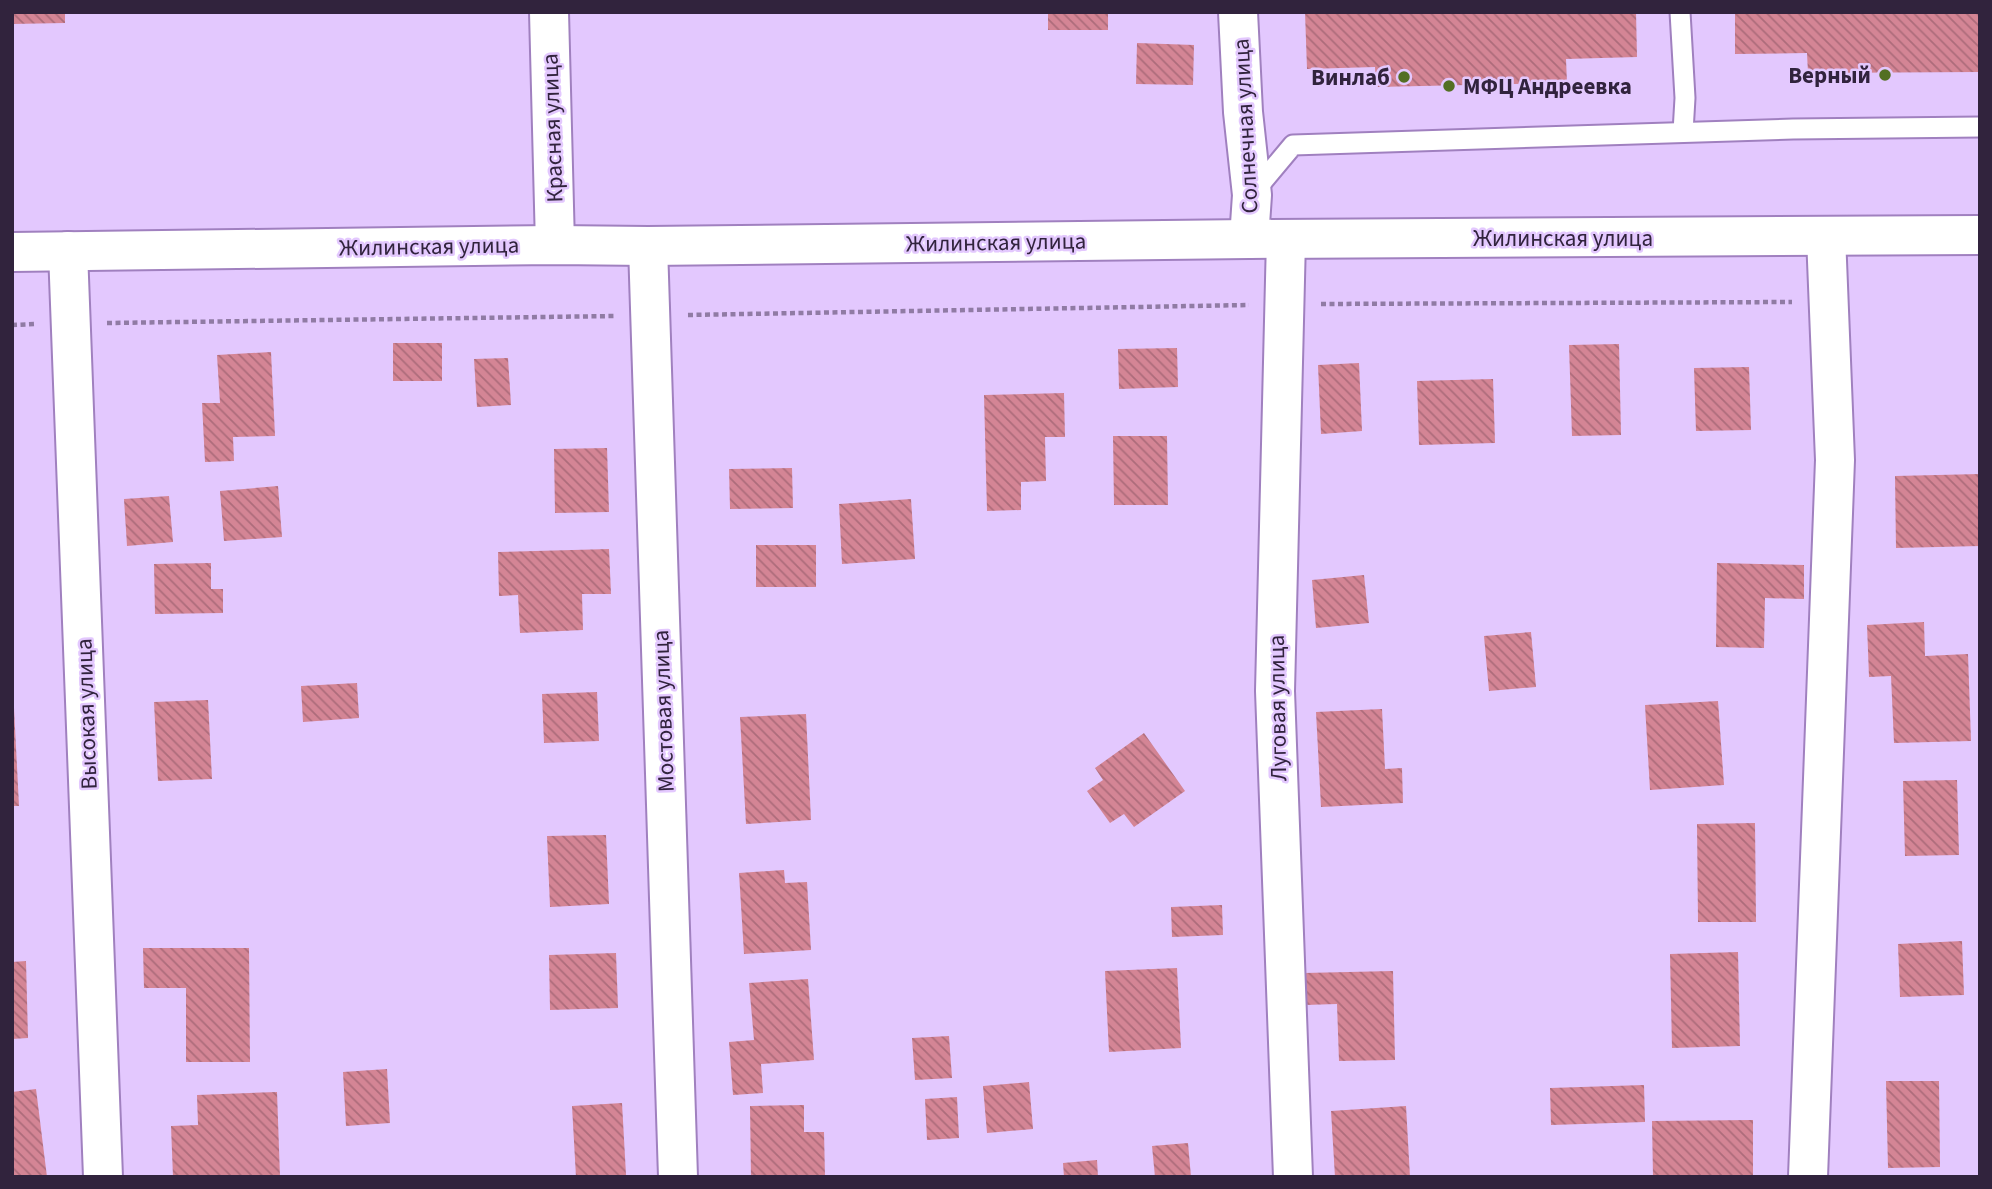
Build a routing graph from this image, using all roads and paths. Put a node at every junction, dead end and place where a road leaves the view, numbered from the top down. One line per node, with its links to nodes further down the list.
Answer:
1 (549, 12): 10 (street, Красная улица)
2 (1238, 12): 6 (street, Солнечная улица)
3 (1680, 12): 5 (lane)
4 (1980, 127): 5 (lane)
5 (1683, 132): 6 (lane)
6 (1252, 195): 9 (street, Солнечная улица)
7 (1980, 234): 8 (street, Жилинская улица)
8 (1826, 236): 9 (street, Жилинская улица); 14 (street)
9 (1268, 239): 11 (street, Жилинская улица); 15 (street, Луговая улица)
10 (555, 245): 11 (street, Жилинская улица); 12 (street, Жилинская улица)
11 (648, 246): 16 (street, Мостовая улица)
12 (68, 251): 13 (street, Жилинская улица); 17 (street, Высокая улица)
13 (12, 252)
14 (1828, 303): 15 (path); 22 (street)
15 (1284, 304): 16 (path); 21 (street, Луговая улица)
16 (650, 316): 17 (path); 20 (street, Мостовая улица)
17 (71, 323): 18 (path); 19 (street, Высокая улица)
18 (12, 325)
19 (103, 1177)
20 (678, 1177)
21 (1293, 1177)
22 (1808, 1177)

